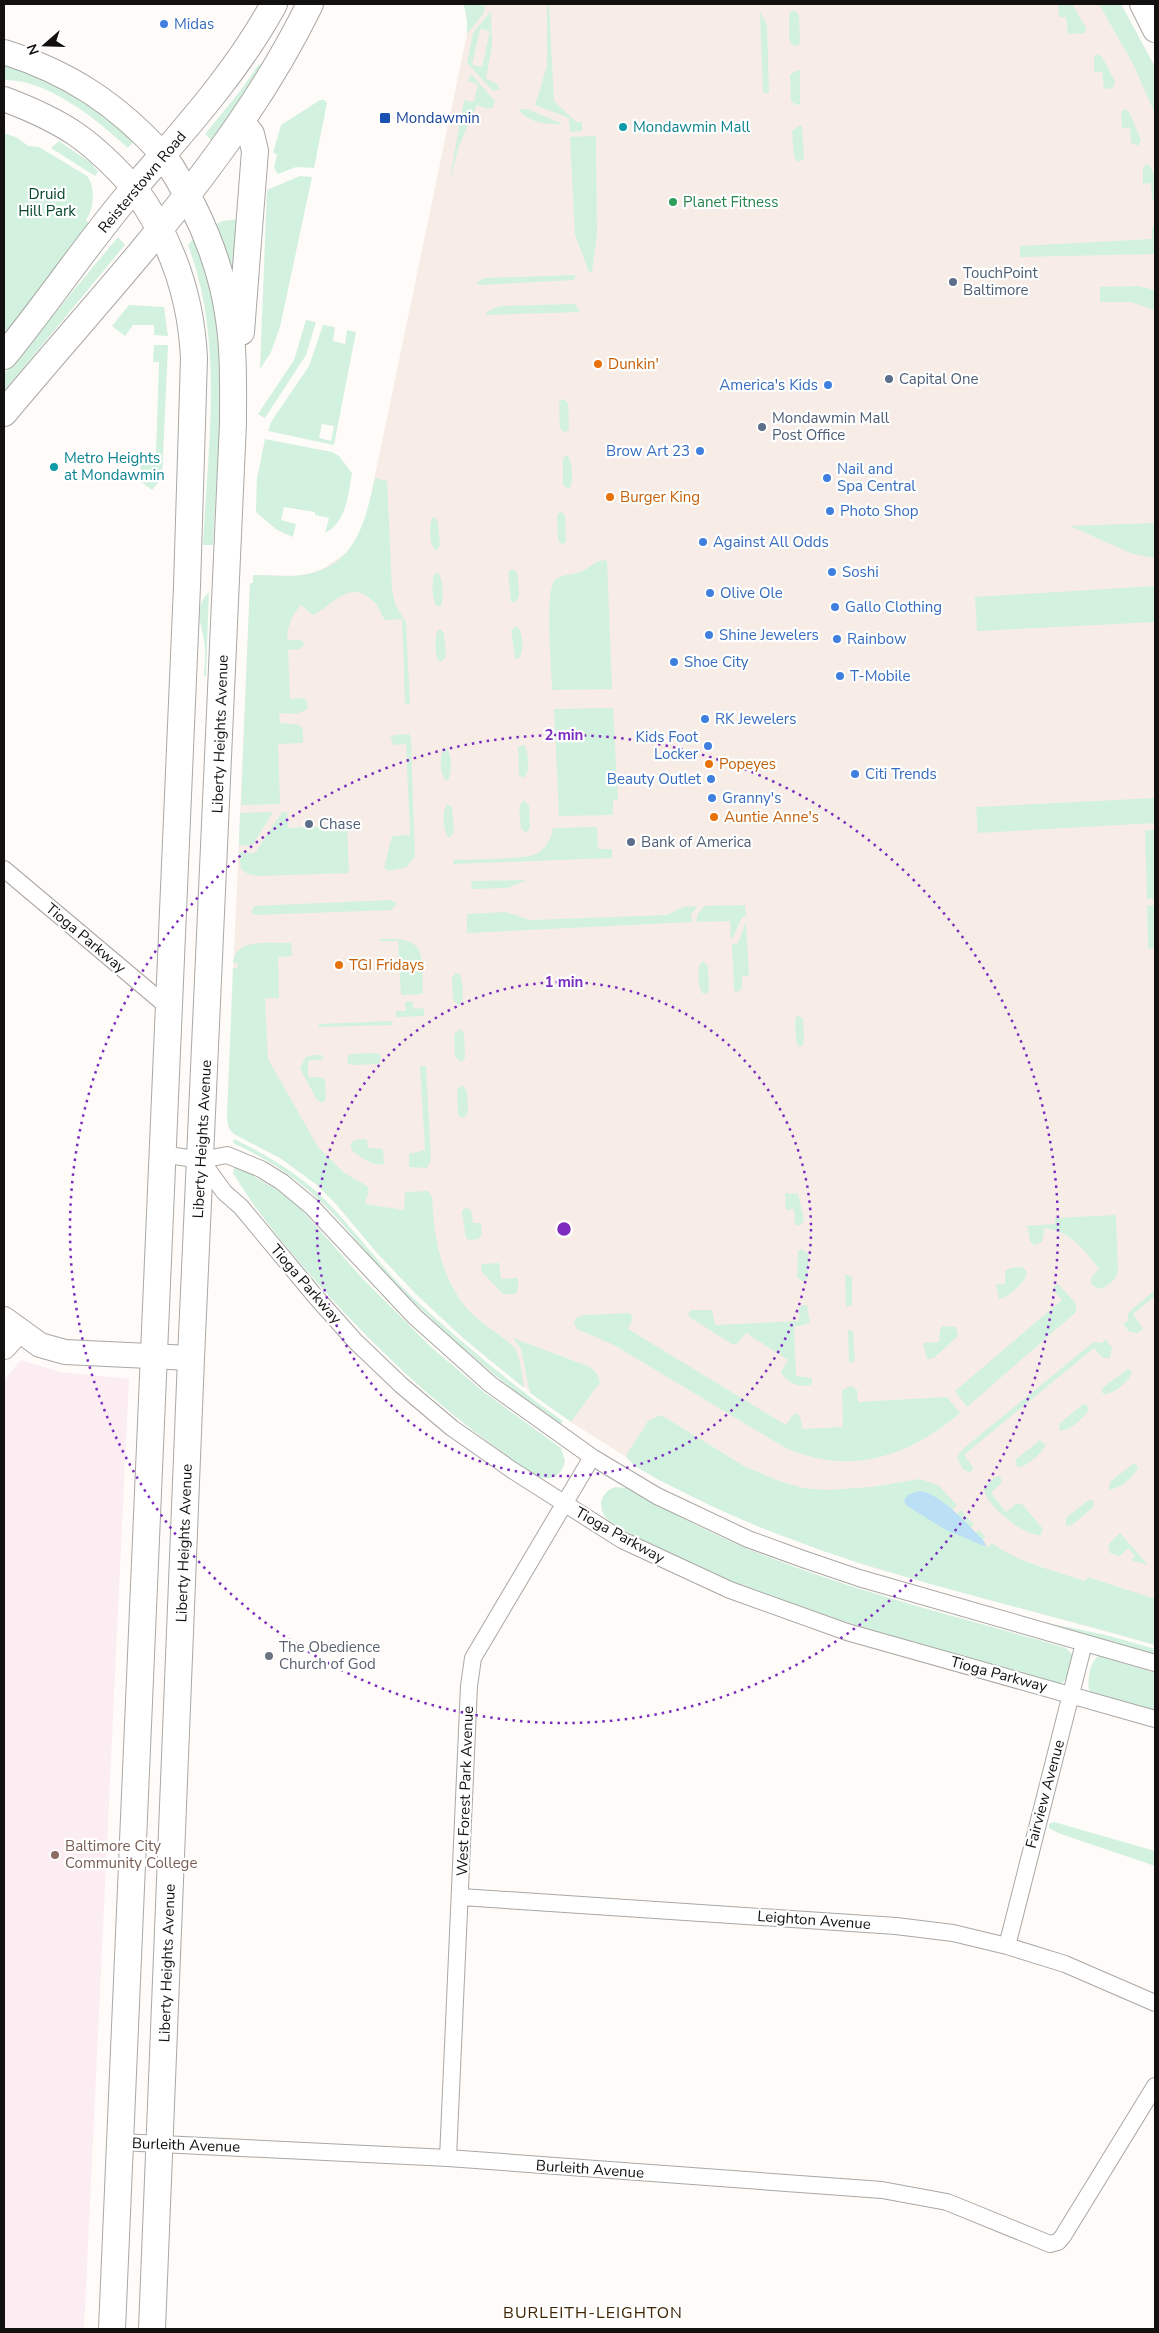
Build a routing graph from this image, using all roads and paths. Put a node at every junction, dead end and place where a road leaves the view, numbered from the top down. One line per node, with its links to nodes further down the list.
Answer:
1 (274, 4): 8 (main road, Reisterstown Road)
2 (310, 4): 7 (main road)
3 (1142, 4): 4 (street)
4 (1155, 30)
5 (4, 52): 8 (street, Liberty Heights Avenue)
6 (4, 99): 9 (street)
7 (241, 122): 10 (main road); 14 (main road)
8 (164, 156): 9 (main road, Reisterstown Road); 10 (main road, Liberty Heights Avenue)
9 (134, 188): 11 (main road); 12 (main road, Reisterstown Road)
10 (187, 194): 11 (main road); 14 (main road, Liberty Heights Avenue)
11 (160, 227): 13 (main road); 16 (main road)
12 (4, 356)
13 (4, 413)
14 (233, 423): 18 (main road, Liberty Heights Avenue)
15 (4, 869): 16 (street, Tioga Parkway)
16 (168, 1007): 17 (main road)
17 (162, 1154): 18 (street); 20 (main road)
18 (201, 1160): 21 (main road, Liberty Heights Avenue); 22 (street); 23 (street, Tioga Parkway)
19 (8, 1332): 20 (street)
20 (154, 1356): 21 (street); 32 (main road)
21 (191, 1358): 33 (main road, Liberty Heights Avenue)
22 (592, 1457): 23 (street, West Forest Park Avenue); 24 (street)
23 (564, 1503): 26 (street, Tioga Parkway); 28 (street, West Forest Park Avenue)
24 (1084, 1643): 25 (street); 26 (street, Fairview Avenue)
25 (1155, 1663)
26 (1072, 1694): 27 (street, Tioga Parkway); 29 (street, Fairview Avenue)
27 (1155, 1719)
28 (461, 1897): 29 (street, Leighton Avenue); 34 (street, West Forest Park Avenue)
29 (1007, 1946): 30 (street, Leighton Avenue)
30 (1155, 2003)
31 (1155, 2086): 34 (street, Burleith Avenue)
32 (120, 2142): 33 (street, Burleith Avenue); 35 (main road)
33 (160, 2144): 34 (street, Burleith Avenue); 36 (main road, Liberty Heights Avenue)
34 (448, 2158)
35 (112, 2329)
36 (152, 2329)

